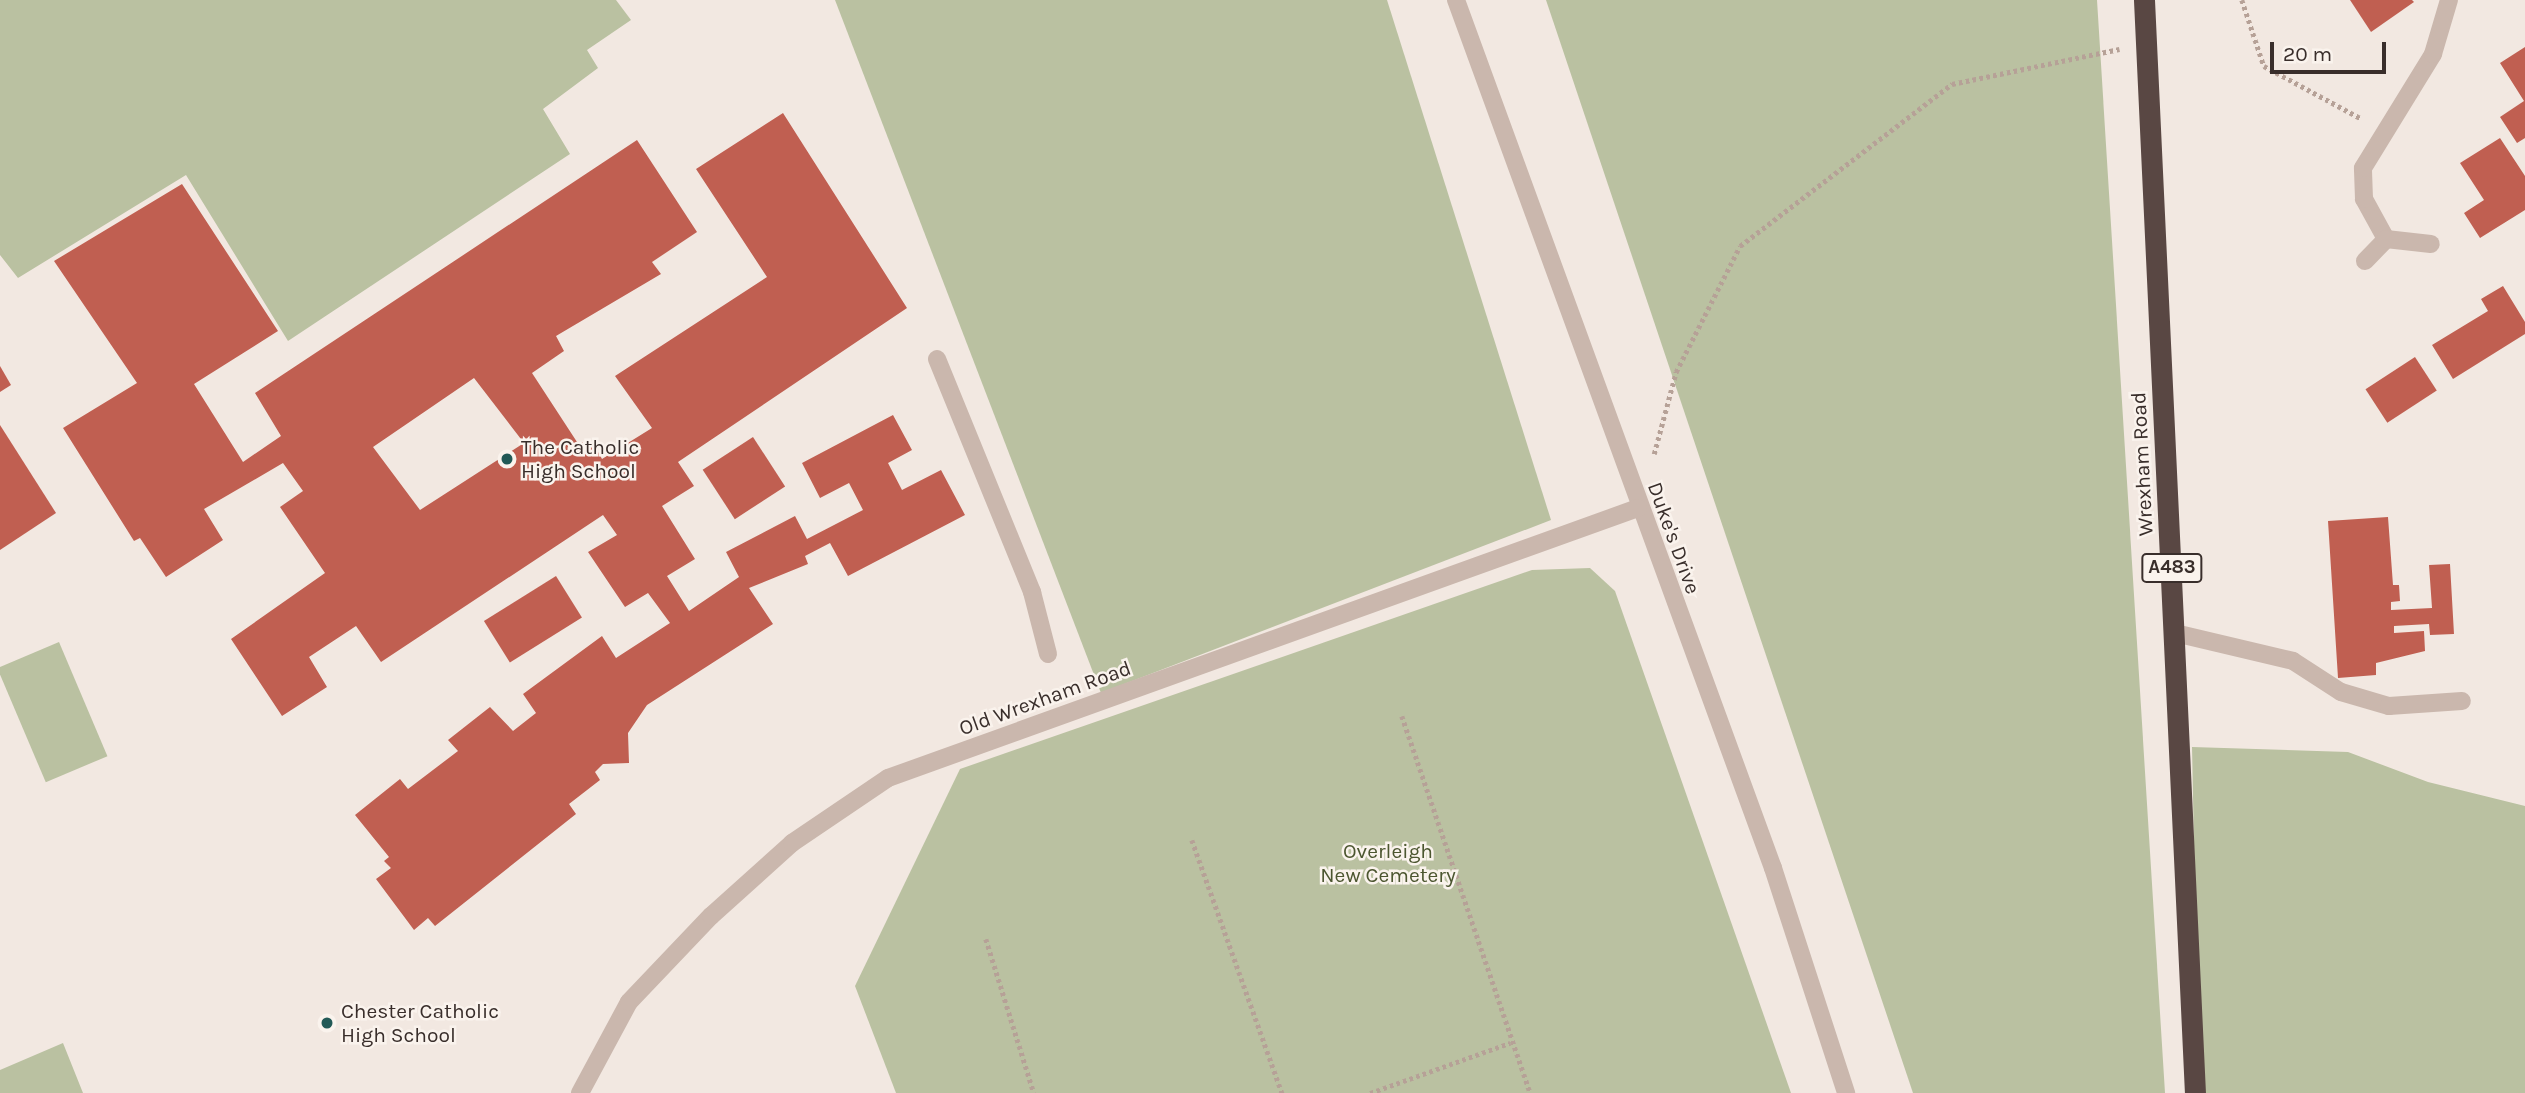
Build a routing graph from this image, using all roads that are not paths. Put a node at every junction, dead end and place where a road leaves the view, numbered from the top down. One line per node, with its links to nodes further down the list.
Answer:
1 (1456, 0): 8 (street, Duke's Drive)
2 (2144, 0): 9 (highway, Wrexham Road / A483)
3 (2449, 0): 4 (street)
4 (2386, 239): 5 (street); 6 (street)
5 (2431, 244)
6 (2365, 261)
7 (937, 359): 10 (street)
8 (1638, 508): 12 (street, Old Wrexham Road); 13 (street, Duke's Drive)
9 (2175, 633): 11 (street); 14 (highway, Wrexham Road / A483)
10 (1048, 654)
11 (2462, 701)
12 (580, 1093)
13 (1846, 1093)
14 (2195, 1093)

